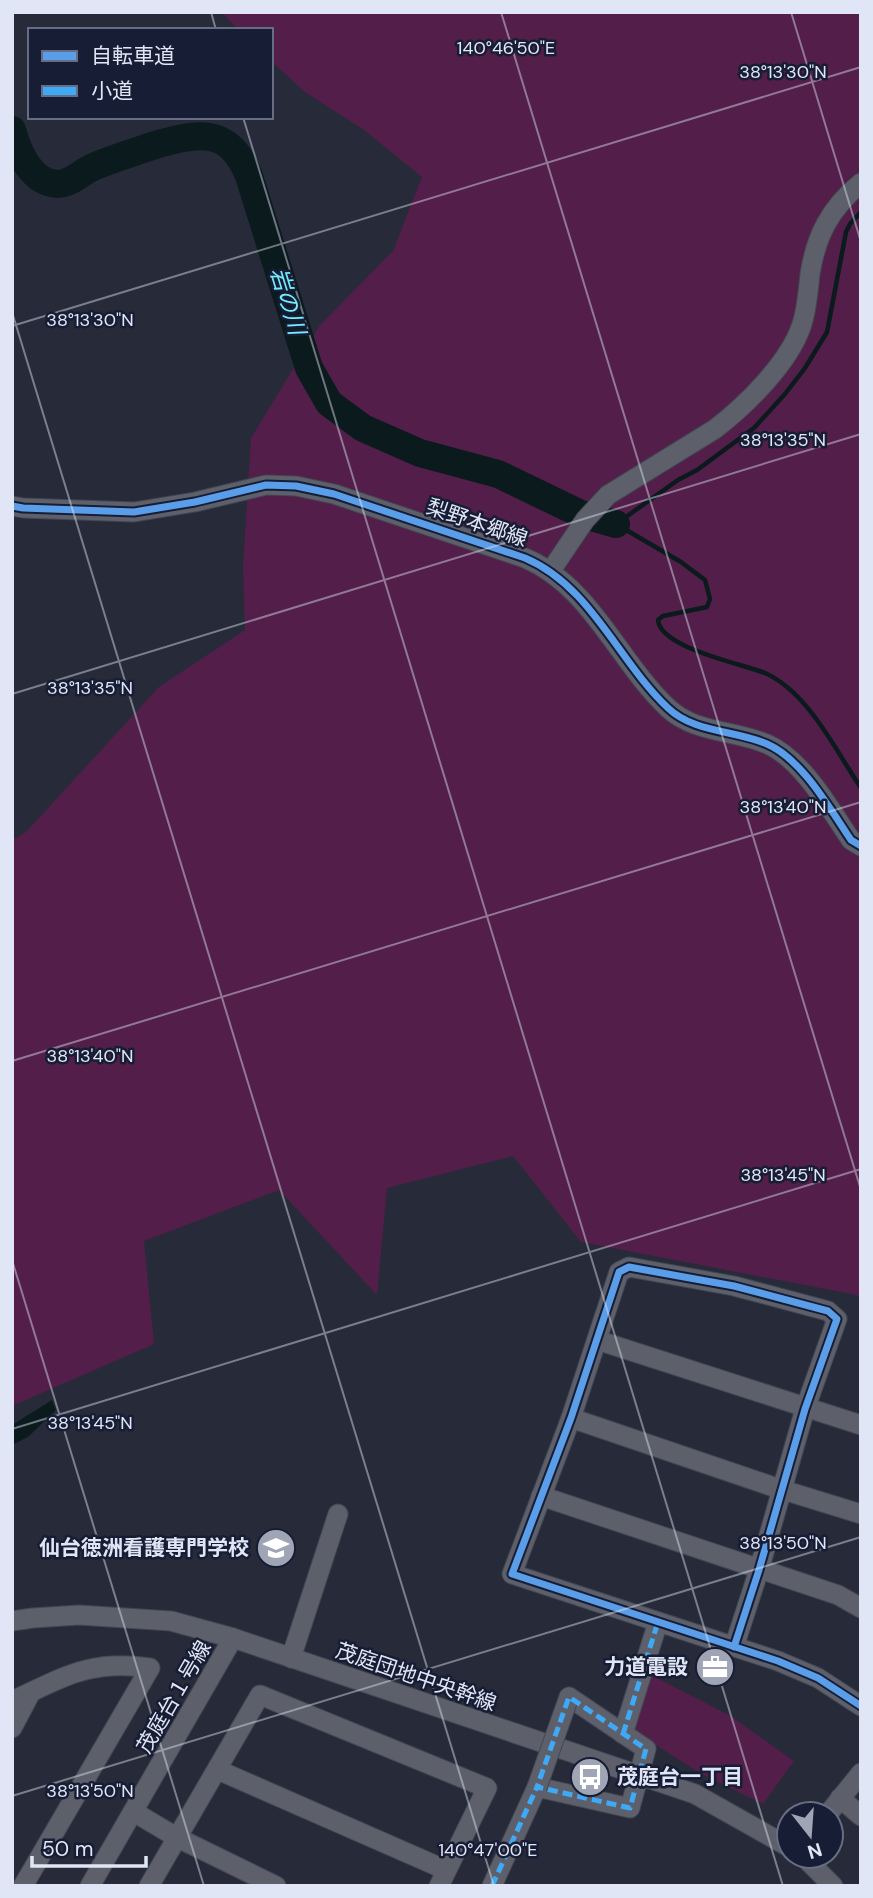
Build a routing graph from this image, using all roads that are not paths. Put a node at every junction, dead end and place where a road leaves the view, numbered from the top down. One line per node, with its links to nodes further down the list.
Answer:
1 (861, 183): 3 (street)
2 (12, 506): 3 (street, 梨野本郷線)
3 (550, 572): 4 (street, 梨野本郷線)
4 (861, 846)
5 (597, 1340): 6 (street); 6 (street); 7 (street)
6 (805, 1409): 8 (street); 9 (street)
7 (571, 1418): 9 (street); 10 (street)
8 (861, 1425)
9 (780, 1489): 12 (street); 13 (street)
10 (541, 1496): 13 (street); 16 (street)
11 (338, 1514): 19 (street)
12 (861, 1514)
13 (759, 1570): 14 (street); 18 (street)
14 (861, 1608)
15 (12, 1621): 17 (street, 茂庭団地中央幹線)
16 (658, 1622): 18 (street); 24 (street)
17 (233, 1639): 19 (street, 茂庭団地中央幹線); 30 (street, 茂庭台１号線)
18 (734, 1647): 22 (street)
19 (291, 1658): 27 (street, 茂庭団地中央幹線)
20 (31, 1692): 21 (street); 23 (street); 36 (street)
21 (12, 1701)
22 (861, 1706)
23 (12, 1728)
24 (623, 1734): 27 (street); 28 (street, bridge)
25 (218, 1770): 32 (street); 35 (street); 35 (street)
26 (861, 1773): 29 (street)
27 (639, 1777): 28 (street); 33 (street, 茂庭団地中央幹線)
28 (537, 1787): 40 (street)
29 (840, 1798): 31 (street)
30 (134, 1812): 32 (street); 37 (street, 茂庭台１号線)
31 (861, 1816)
32 (176, 1837): 38 (street); 39 (street)
33 (775, 1839)
34 (817, 1870): 41 (street)
35 (442, 1878)
36 (23, 1886)
37 (90, 1886)
38 (149, 1886)
39 (276, 1886)
40 (492, 1886)
41 (833, 1886)

